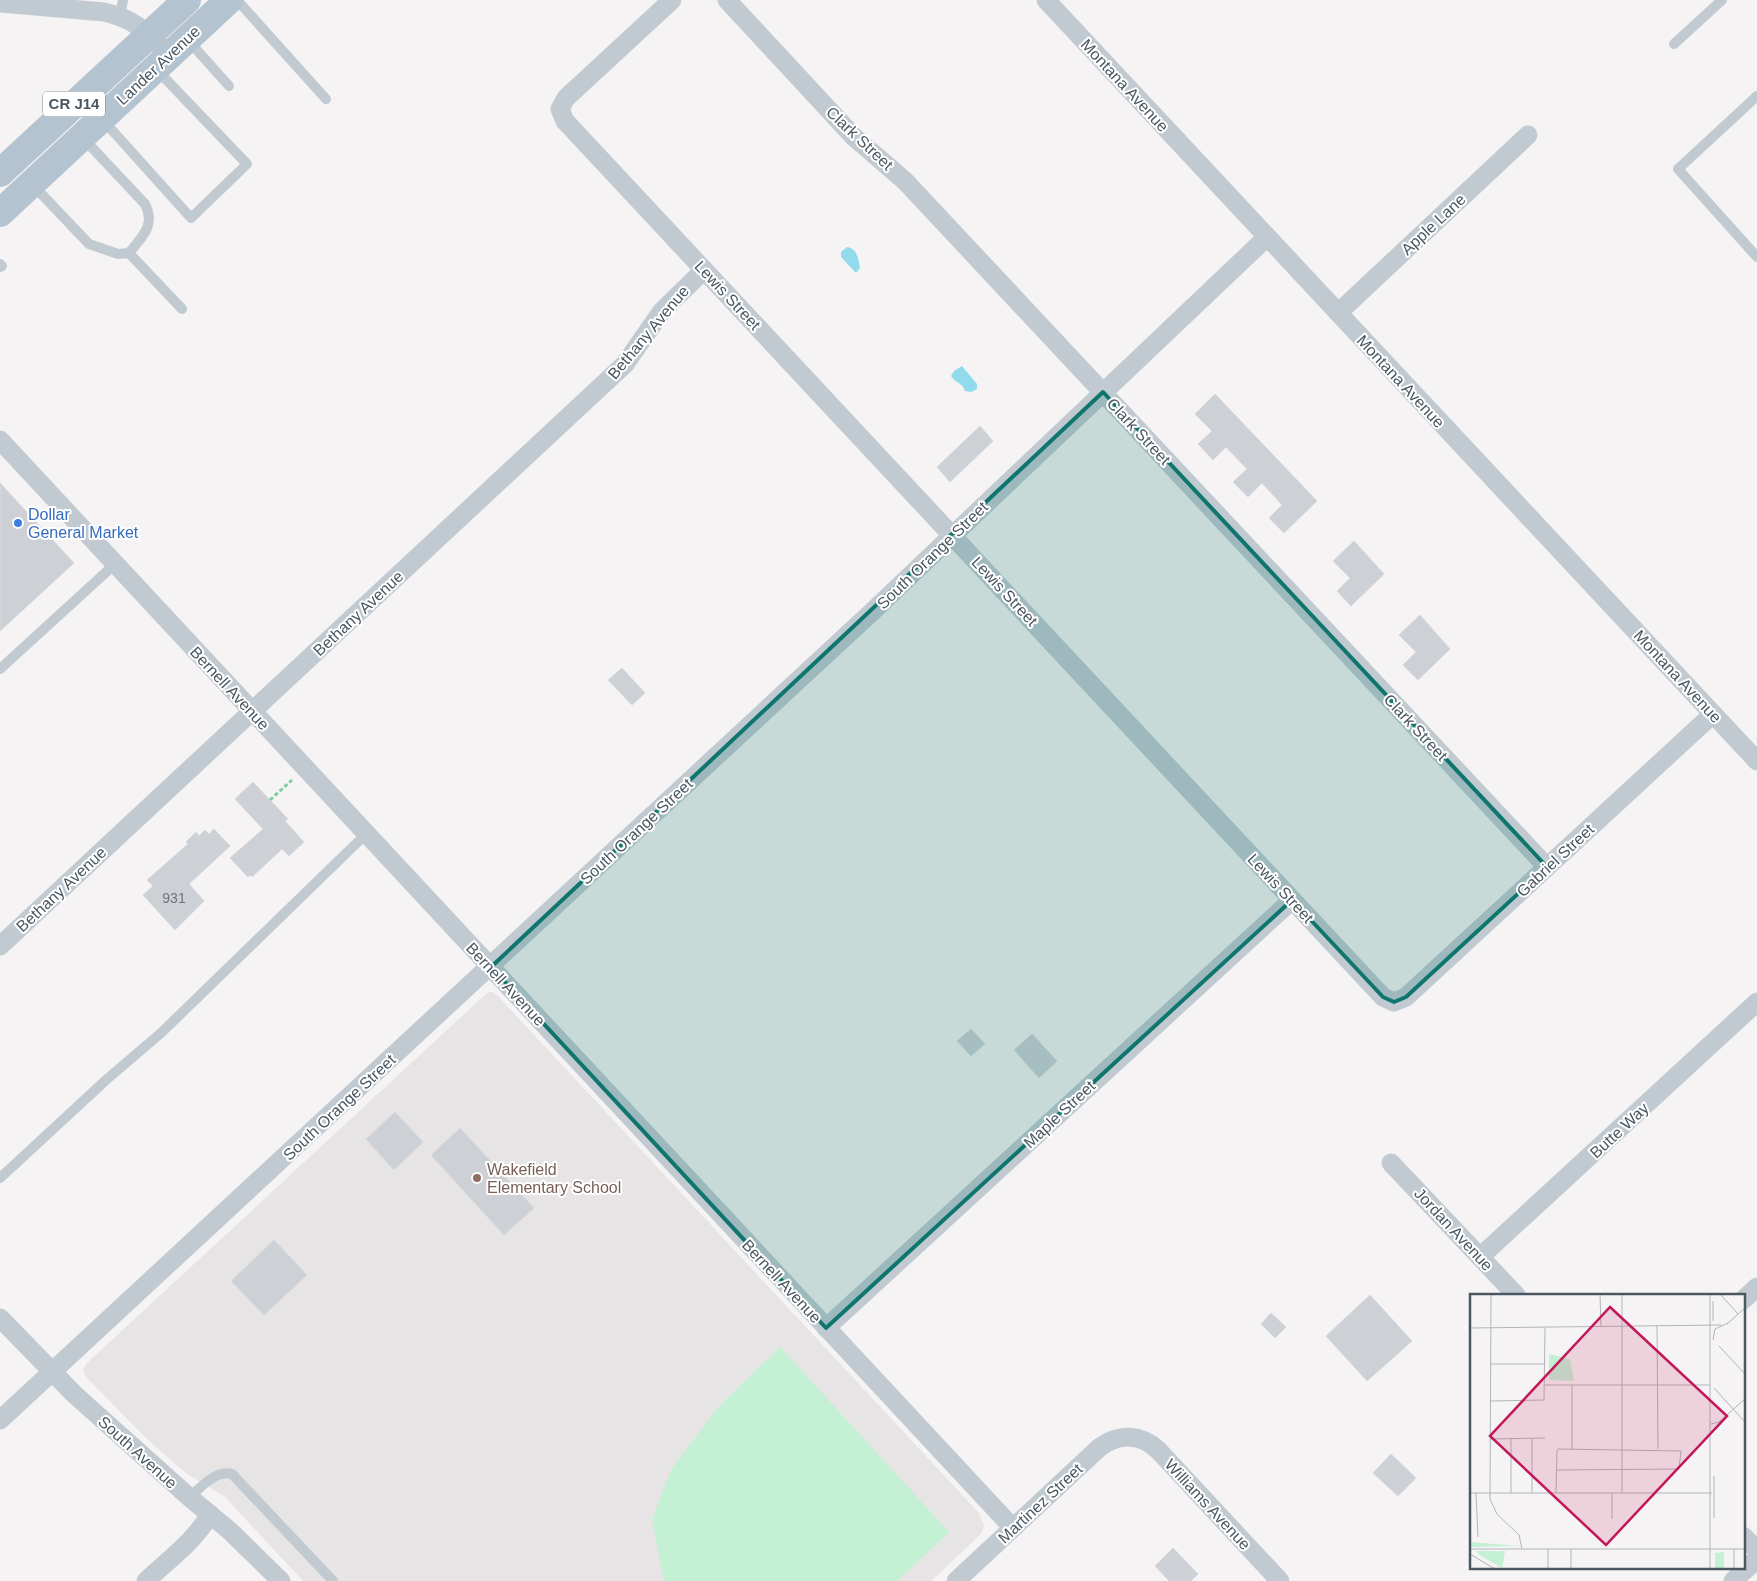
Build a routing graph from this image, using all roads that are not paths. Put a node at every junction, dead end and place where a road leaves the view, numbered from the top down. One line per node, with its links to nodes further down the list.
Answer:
1 (187, 0): 10 (main road, Lander Avenue / CR J14)
2 (229, 0): 12 (main road, Lander Avenue / CR J14)
3 (237, 0): 15 (lane)
4 (672, 0): 25 (street, Lewis Street)
5 (727, 0): 28 (street, Clark Street)
6 (1046, 0): 22 (street, Montana Avenue)
7 (1722, 0): 11 (lane)
8 (0, 3): 9 (street)
9 (121, 8): 10 (street)
10 (149, 35): 12 (street); 19 (main road, Lander Avenue / CR J14)
11 (1674, 44)
12 (170, 54): 13 (lane); 16 (main road, Lander Avenue / CR J14); 16 (lane)
13 (229, 86)
14 (1757, 96): 24 (lane)
15 (326, 99)
16 (101, 118): 18 (main road, Lander Avenue / CR J14)
17 (1528, 135): 27 (street, Apple Lane)
18 (82, 136): 20 (main road, Lander Avenue / CR J14); 23 (lane)
19 (0, 173)
20 (31, 184): 21 (main road, Lander Avenue / CR J14); 23 (lane)
21 (0, 213)
22 (1267, 237): 27 (street, Montana Avenue); 28 (street, South Orange Street)
23 (129, 253): 26 (lane)
24 (1757, 257)
25 (704, 270): 30 (street, Lewis Street); 33 (street, Bethany Avenue)
26 (182, 309)
27 (1338, 313): 34 (street, Montana Avenue)
28 (1103, 392): 30 (street, South Orange Street); 37 (street, Clark Street)
29 (0, 440): 31 (street, Bernell Avenue)
30 (953, 536): 38 (street, Lewis Street); 40 (street, South Orange Street)
31 (115, 564): 32 (lane); 33 (street, Bernell Avenue)
32 (0, 669)
33 (253, 712): 36 (street, Bernell Avenue); 39 (street, Bethany Avenue)
34 (1713, 714): 35 (street, Montana Avenue); 37 (street, Gabriel Street)
35 (1757, 761)
36 (366, 834): 40 (street, Bernell Avenue); 44 (lane)
37 (1548, 867): 41 (street, Gabriel Street)
38 (1292, 900): 41 (street, Lewis Street); 50 (street, Maple Street)
39 (0, 946)
40 (490, 967): 50 (street, Bernell Avenue); 51 (street, South Orange Street)
41 (1394, 1002)
42 (1757, 1002): 45 (street, Butte Way)
43 (1391, 1163): 45 (street, Jordan Avenue)
44 (0, 1178)
45 (1480, 1257): 47 (street, Jordan Avenue)
46 (1757, 1287): 48 (street)
47 (1515, 1294)
48 (1744, 1299)
49 (0, 1318): 51 (street, South Avenue)
50 (826, 1328): 56 (street, Bernell Avenue)
51 (52, 1372): 52 (street, South Orange Street); 54 (street, South Avenue)
52 (0, 1420)
53 (1130, 1436): 56 (street, Martinez Street); 64 (street, Williams Avenue)
54 (189, 1497): 55 (street, South Avenue); 62 (lane)
55 (210, 1514): 60 (street); 61 (street, South Avenue)
56 (1013, 1528): 63 (street, Martinez Street)
57 (1744, 1537): 58 (street)
58 (1757, 1550)
59 (1757, 1559): 65 (street)
60 (146, 1581)
61 (281, 1581)
62 (334, 1581)
63 (956, 1581)
64 (1280, 1581)
65 (1733, 1581)

